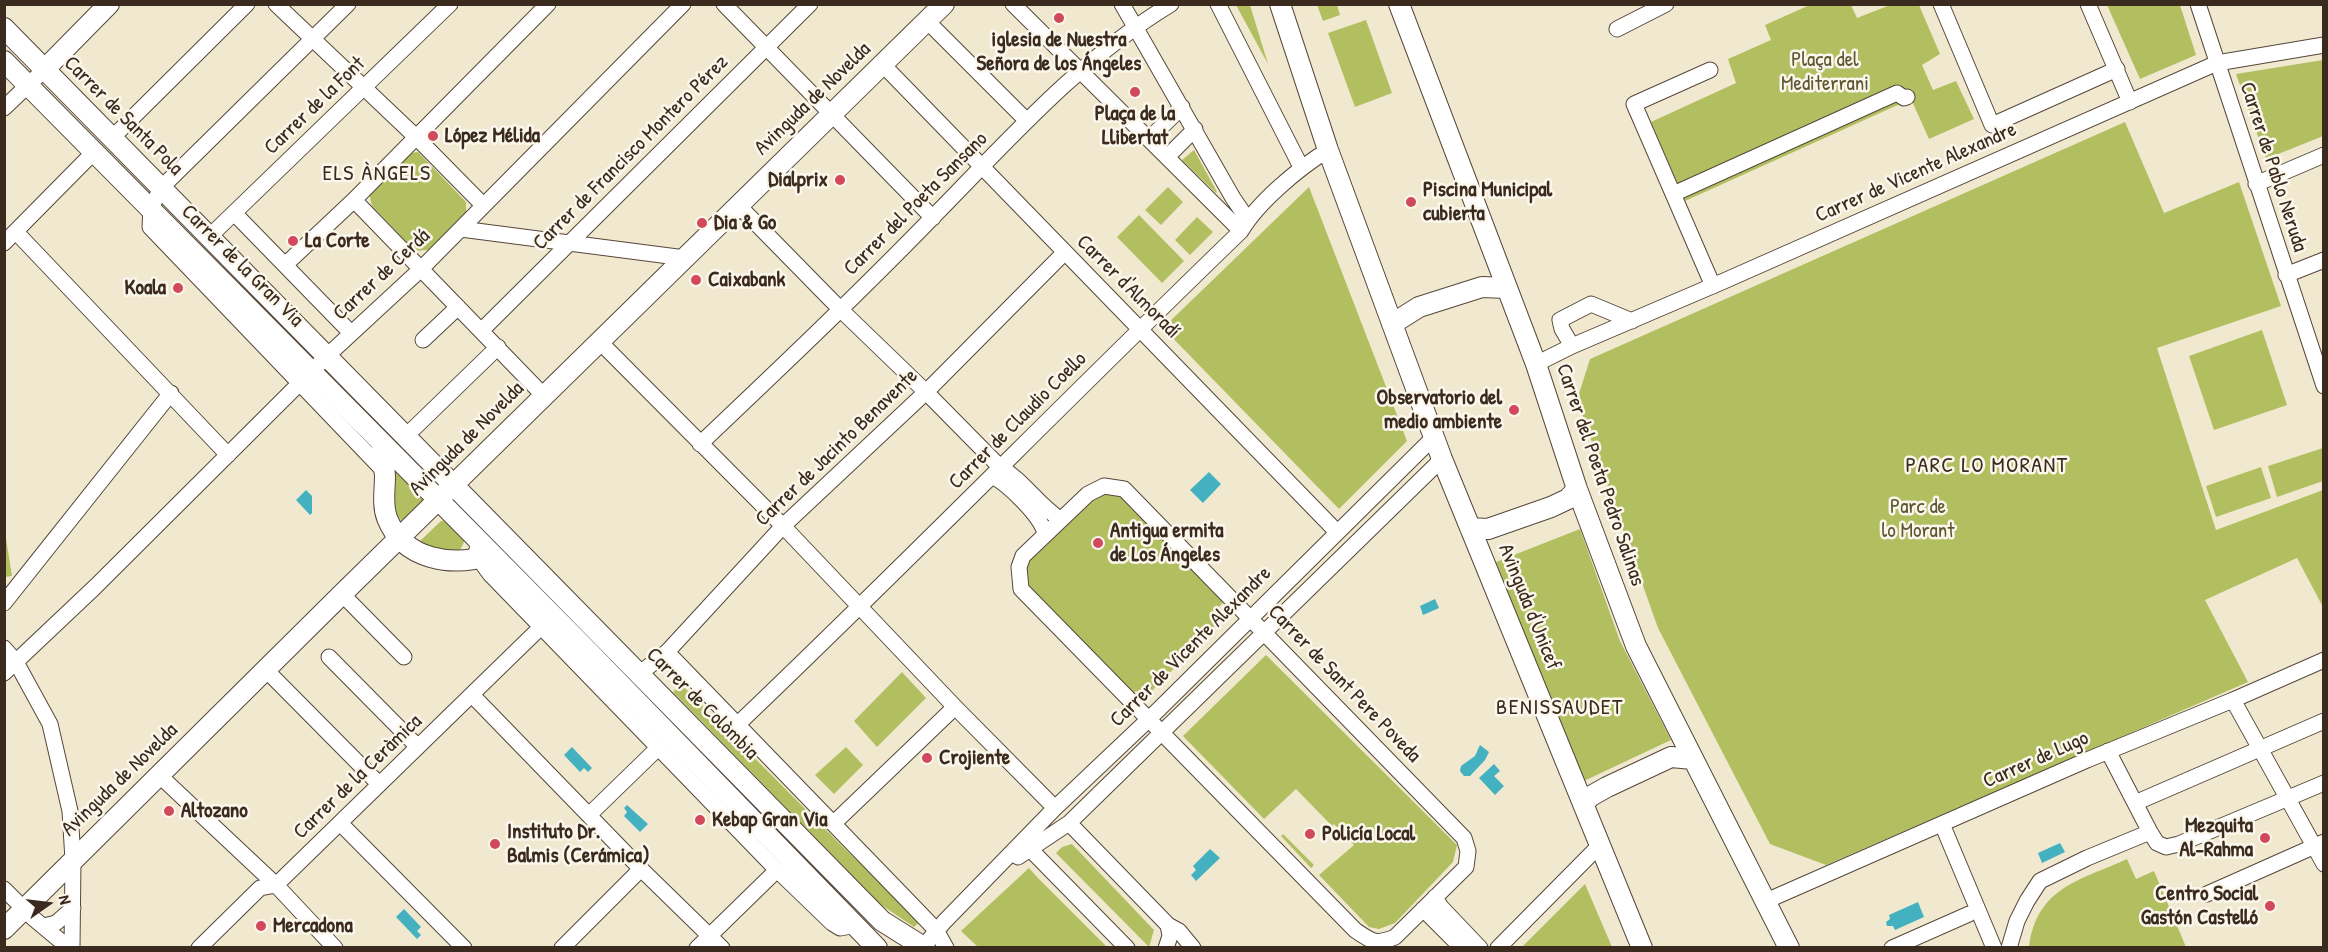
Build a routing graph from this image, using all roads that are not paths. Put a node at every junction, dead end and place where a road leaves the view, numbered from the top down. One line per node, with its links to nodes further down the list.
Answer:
1 (109, 4): 32 (main road)
2 (247, 4): 46 (street)
3 (276, 4): 26 (street)
4 (348, 4): 26 (street)
5 (450, 4): 37 (street, Carrer de la Font)
6 (548, 4): 45 (street)
7 (683, 4): 59 (street, Carrer de Cerdá)
8 (724, 4): 28 (street)
9 (810, 4): 28 (street, Carrer de Francisco Montero Pérez)
10 (944, 4): 42 (main road, Avinguda de Novelda)
11 (960, 4): 24 (main road, Avinguda de Novelda)
12 (1013, 4): 33 (street)
13 (1122, 4): 22 (street)
14 (1171, 4): 22 (street, Carrer del Poeta Sansano)
15 (1218, 4): 53 (street)
16 (1280, 4): 48 (main road, Avinguda d'Unicef)
17 (1400, 4): 78 (main road, Carrer del Poeta Pedro Salinas)
18 (1666, 4): 25 (street)
19 (1941, 4): 31 (street, Carrer de Vicente Alexandre)
20 (2088, 4): 31 (street)
21 (2198, 4): 30 (street, Carrer de Pablo Neruda)
22 (1134, 26): 33 (street, Carrer del Poeta Sansano); 40 (street)
23 (4, 28): 32 (main road, Carrer de Santa Pola)
24 (935, 29): 35 (main road, Avinguda de Novelda); 43 (street)
25 (1617, 29)
26 (313, 39): 37 (street); 55 (street)
27 (2324, 45): 30 (street, Carrer de Vicente Alexandre)
28 (766, 47): 42 (street); 70 (street, Carrer de Francisco Montero Pérez)
29 (4, 61): 36 (main road)
30 (2217, 63): 39 (street, Carrer de Vicente Alexandre); 54 (street, Carrer de Pablo Neruda)
31 (2117, 69): 39 (street)
32 (44, 70): 36 (street); 46 (main road, Carrer de Santa Pola)
33 (1078, 70): 43 (street, Carrer del Poeta Sansano); 47 (street)
34 (1710, 70): 77 (street)
35 (890, 72): 42 (main road, Avinguda de Novelda); 52 (street, Carrer d'Almoradí)
36 (27, 85): 41 (street); 49 (main road)
37 (364, 89): 45 (street); 63 (street, Carrer de la Font)
38 (1907, 97): 56 (street)
39 (2130, 102): 77 (street, Carrer de Vicente Alexandre)
40 (1182, 107): 44 (street); 47 (street)
41 (4, 108)
42 (834, 118): 62 (main road, Avinguda de Novelda); 64 (street)
43 (1027, 121): 52 (street, Carrer del Poeta Sansano)
44 (1195, 129): 51 (street); 57 (street)
45 (416, 137): 58 (street); 59 (street)
46 (111, 139): 55 (main road, Carrer de Santa Pola)
47 (1149, 139): 51 (street)
48 (1328, 150): 53 (street, Carrer de Claudio Coello); 82 (main road, Avinguda d'Unicef)
49 (94, 152): 61 (main road); 67 (street)
50 (2324, 155): 54 (street)
51 (1167, 157): 60 (street)
52 (982, 166): 64 (street, Carrer del Poeta Sansano); 71 (street, Carrer d'Almoradí)
53 (1301, 167): 65 (street, Carrer de Claudio Coello)
54 (2256, 184): 76 (street, Carrer de Pablo Neruda)
55 (162, 188): 61 (street); 68 (main road, Carrer de Santa Pola)
56 (1680, 191)
57 (1230, 193): 60 (street); 65 (street)
58 (354, 200): 74 (street); 75 (street)
59 (483, 205): 66 (street, Carrer de Cerdá)
60 (1217, 207): 65 (street)
61 (151, 208): 92 (main road, Carrer de la Gran Via)
62 (743, 209): 72 (main road, Avinguda de Novelda); 80 (street); 89 (main road, Avinguda de Novelda)
63 (235, 214): 68 (street, Carrer de la Font); 74 (street, Carrer de la Gran Via)
64 (933, 218): 80 (street, Carrer del Poeta Sansano)
65 (1244, 225): 83 (street, Carrer de Claudio Coello)
66 (461, 229): 70 (street); 75 (street, Carrer de Cerdá)
67 (16, 232): 69 (street); 95 (street)
68 (209, 237): 90 (main road, Carrer de la Gran Via)
69 (4, 243)
70 (571, 243): 72 (street); 84 (street, Carrer de Francisco Montero Pérez)
71 (1064, 253): 83 (street, Carrer d'Almoradí); 94 (street, Carrer de Jacinto Benavente)
72 (685, 258): 96 (main road, Avinguda de Novelda)
73 (2324, 260): 76 (street)
74 (285, 265): 85 (street, Carrer de la Gran Via)
75 (421, 269): 79 (street); 85 (street, Carrer de Cerdá)
76 (2286, 274): 93 (street, Carrer de Pablo Neruda)
77 (1713, 286): 81 (street, Carrer de Vicente Alexandre)
78 (1507, 288): 82 (main road); 91 (main road, Carrer del Poeta Pedro Salinas)
79 (458, 307): 84 (street); 86 (street)
80 (841, 310): 94 (street); 100 (street, Carrer del Poeta Sansano)
81 (1632, 321): 87 (street, Carrer de Vicente Alexandre); 87 (street)
82 (1392, 324): 98 (main road, Avinguda d'Unicef)
83 (1140, 329): 104 (street, Carrer de Claudio Coello); 111 (street, Carrer d'Almoradí)
84 (481, 331): 88 (street)
85 (351, 333): 90 (street, Carrer de Cerdá)
86 (423, 340)
87 (1572, 346): 91 (street, Carrer de Vicente Alexandre)
88 (498, 347): 96 (street); 97 (street)
89 (607, 349): 100 (street); 106 (main road, Avinguda de Novelda)
90 (327, 356): 92 (street, Carrer de Cerdá); 97 (main road, Carrer de la Gran Via)
91 (1536, 364): 105 (main road, Carrer del Poeta Pedro Salinas)
92 (306, 378): 99 (main road, Carrer de la Gran Via); 101 (street, Carrer de Cerdá); 103 (street)
93 (2324, 386)
94 (926, 392): 104 (street); 109 (street, Carrer de Jacinto Benavente)
95 (171, 393): 101 (street); 116 (street)
96 (544, 396): 106 (main road, Avinguda de Novelda)
97 (406, 436): 106 (main road, Carrer de Colòmbia)
98 (1434, 437): 102 (main road, Avinguda d'Unicef); 111 (street, Carrer de Vicente Alexandre)
99 (382, 444): 103 (main road); 107 (main road, Carrer de Colòmbia)
100 (700, 444): 109 (street)
101 (228, 454): 126 (street, Carrer de Cerdá)
102 (1442, 459): 110 (main road, Avinguda d'Unicef); 120 (street, Carrer de Vicente Alexandre)
103 (384, 471): 113 (main road)
104 (996, 471): 108 (street); 112 (street); 117 (street, Carrer de Claudio Coello)
105 (1577, 489): 110 (main road, Avinguda d'Unicef); 140 (main road, Carrer del Poeta Pedro Salinas)
106 (458, 490): 107 (main road, Avinguda de Novelda); 128 (main road, Carrer de Colòmbia)
107 (443, 505): 113 (main road, Avinguda de Novelda); 114 (main road, Carrer de Colòmbia)
108 (1061, 520): 112 (street, Carrer de Sant Pere Poveda); 118 (street, Carrer de Sant Pere Poveda)
109 (783, 526): 117 (street); 122 (street, Carrer de Jacinto Benavente)
110 (1470, 528): 146 (main road, Avinguda d'Unicef)
111 (1337, 532): 118 (street, Carrer de Vicente Alexandre)
112 (1045, 534): 132 (street, Carrer de Sant Pere Poveda)
113 (404, 542): 114 (main road); 115 (main road, Avinguda de Novelda)
114 (485, 556): 119 (street, Carrer de Colòmbia); 171 (main road, Carrer de Colòmbia)
115 (342, 594): 124 (street); 127 (main road, Avinguda de Novelda)
116 (4, 603)
117 (861, 607): 131 (street); 134 (street, Carrer de Claudio Coello)
118 (1250, 618): 120 (street, Carrer de Sant Pere Poveda); 132 (street, Carrer de Vicente Alexandre)
119 (541, 627): 129 (street, Carrer de la Ceràmica); 137 (street, Carrer de Colòmbia)
120 (1265, 633): 135 (street, Carrer de Vicente Alexandre); 165 (street, Carrer de Sant Pere Poveda)
121 (4, 648): 126 (street)
122 (667, 652): 128 (street, Carrer de Jacinto Benavente); 134 (street, Carrer de Colòmbia)
123 (329, 657): 136 (street)
124 (404, 657)
125 (2324, 660): 130 (street, Carrer de Lugo)
126 (10, 668): 157 (street)
127 (266, 670): 141 (main road, Avinguda de Novelda); 143 (street)
128 (639, 674): 178 (main road, Carrer de Colòmbia)
129 (473, 696): 136 (street, Carrer de la Ceràmica); 148 (street)
130 (2234, 700): 138 (street); 139 (street, Carrer de Lugo)
131 (955, 707): 147 (street); 150 (street)
132 (1148, 720): 135 (street, Carrer de Sant Pere Poveda); 147 (street, Carrer de Vicente Alexandre)
133 (2324, 721): 138 (street)
134 (738, 724): 150 (street, Carrer de Colòmbia)
135 (1162, 734): 151 (street, Carrer de Vicente Alexandre); 168 (street, Carrer de Sant Pere Poveda)
136 (417, 747): 143 (street, Carrer de la Ceràmica)
137 (659, 747): 148 (street); 160 (street, Carrer de Colòmbia)
138 (2262, 749): 144 (street); 145 (street)
139 (2108, 751): 145 (street); 152 (street, Carrer de Lugo)
140 (1693, 759): 146 (main road); 166 (main road, Carrer del Poeta Pedro Salinas)
141 (160, 776): 157 (main road, Avinguda de Novelda); 161 (street)
142 (2324, 783): 144 (street)
143 (379, 784): 149 (street, Carrer de la Ceràmica)
144 (2288, 798): 153 (street); 154 (street)
145 (2135, 803): 153 (street)
146 (1583, 804): 155 (main road, Avinguda d'Unicef)
147 (1055, 808): 162 (street, Carrer de Vicente Alexandre)
148 (590, 814): 159 (street)
149 (340, 823): 161 (street, Carrer de la Ceràmica); 177 (street)
150 (834, 823): 174 (street, Carrer de Colòmbia)
151 (1069, 823): 156 (street, Carrer de Vicente Alexandre); 172 (street)
152 (1942, 824): 166 (street, Carrer de Lugo); 197 (street)
153 (2150, 832): 198 (street)
154 (2319, 844): 158 (street); 164 (street)
155 (1600, 845): 193 (street); 194 (main road, Avinguda d'Unicef)
156 (1029, 848): 162 (street, Carrer de Vicente Alexandre); 188 (street)
157 (73, 860): 167 (street); 170 (main road, Avinguda de Novelda)
158 (2324, 864)
159 (641, 869): 175 (street); 183 (street)
160 (777, 870): 171 (street, Carrer de Colòmbia); 175 (street)
161 (276, 885): 176 (street); 181 (street, Carrer de la Ceràmica)
162 (979, 887): 174 (street, Carrer de Vicente Alexandre)
163 (4, 889): 170 (street)
164 (2207, 894)
165 (1435, 897): 168 (street, Carrer de Sant Pere Poveda); 192 (street)
166 (1766, 901): 195 (main road, Carrer del Poeta Pedro Salinas)
167 (73, 908): 170 (street); 180 (street)
168 (1423, 909): 191 (street)
169 (1969, 914): 196 (street)
170 (34, 918): 173 (main road, Avinguda de Novelda); 179 (street)
171 (857, 925): 186 (main road, Carrer de Colòmbia)
172 (1168, 925): 189 (street); 190 (street)
173 (4, 929)
174 (936, 930): 178 (street, Carrer de Vicente Alexandre); 187 (street, Carrer de Colòmbia)
175 (710, 935): 184 (street); 185 (street)
176 (322, 942): 182 (street)
177 (457, 946)
178 (923, 947)
179 (65, 948)
180 (72, 948)
181 (199, 948)
182 (334, 948)
183 (562, 948)
184 (697, 948)
185 (722, 948)
186 (877, 948)
187 (946, 948)
188 (1127, 948)
189 (1166, 948)
190 (1192, 948)
191 (1462, 948)
192 (1480, 948)
193 (1498, 948)
194 (1642, 948)
195 (1789, 948)
196 (1892, 948)
197 (1994, 948)
198 (2009, 948)

